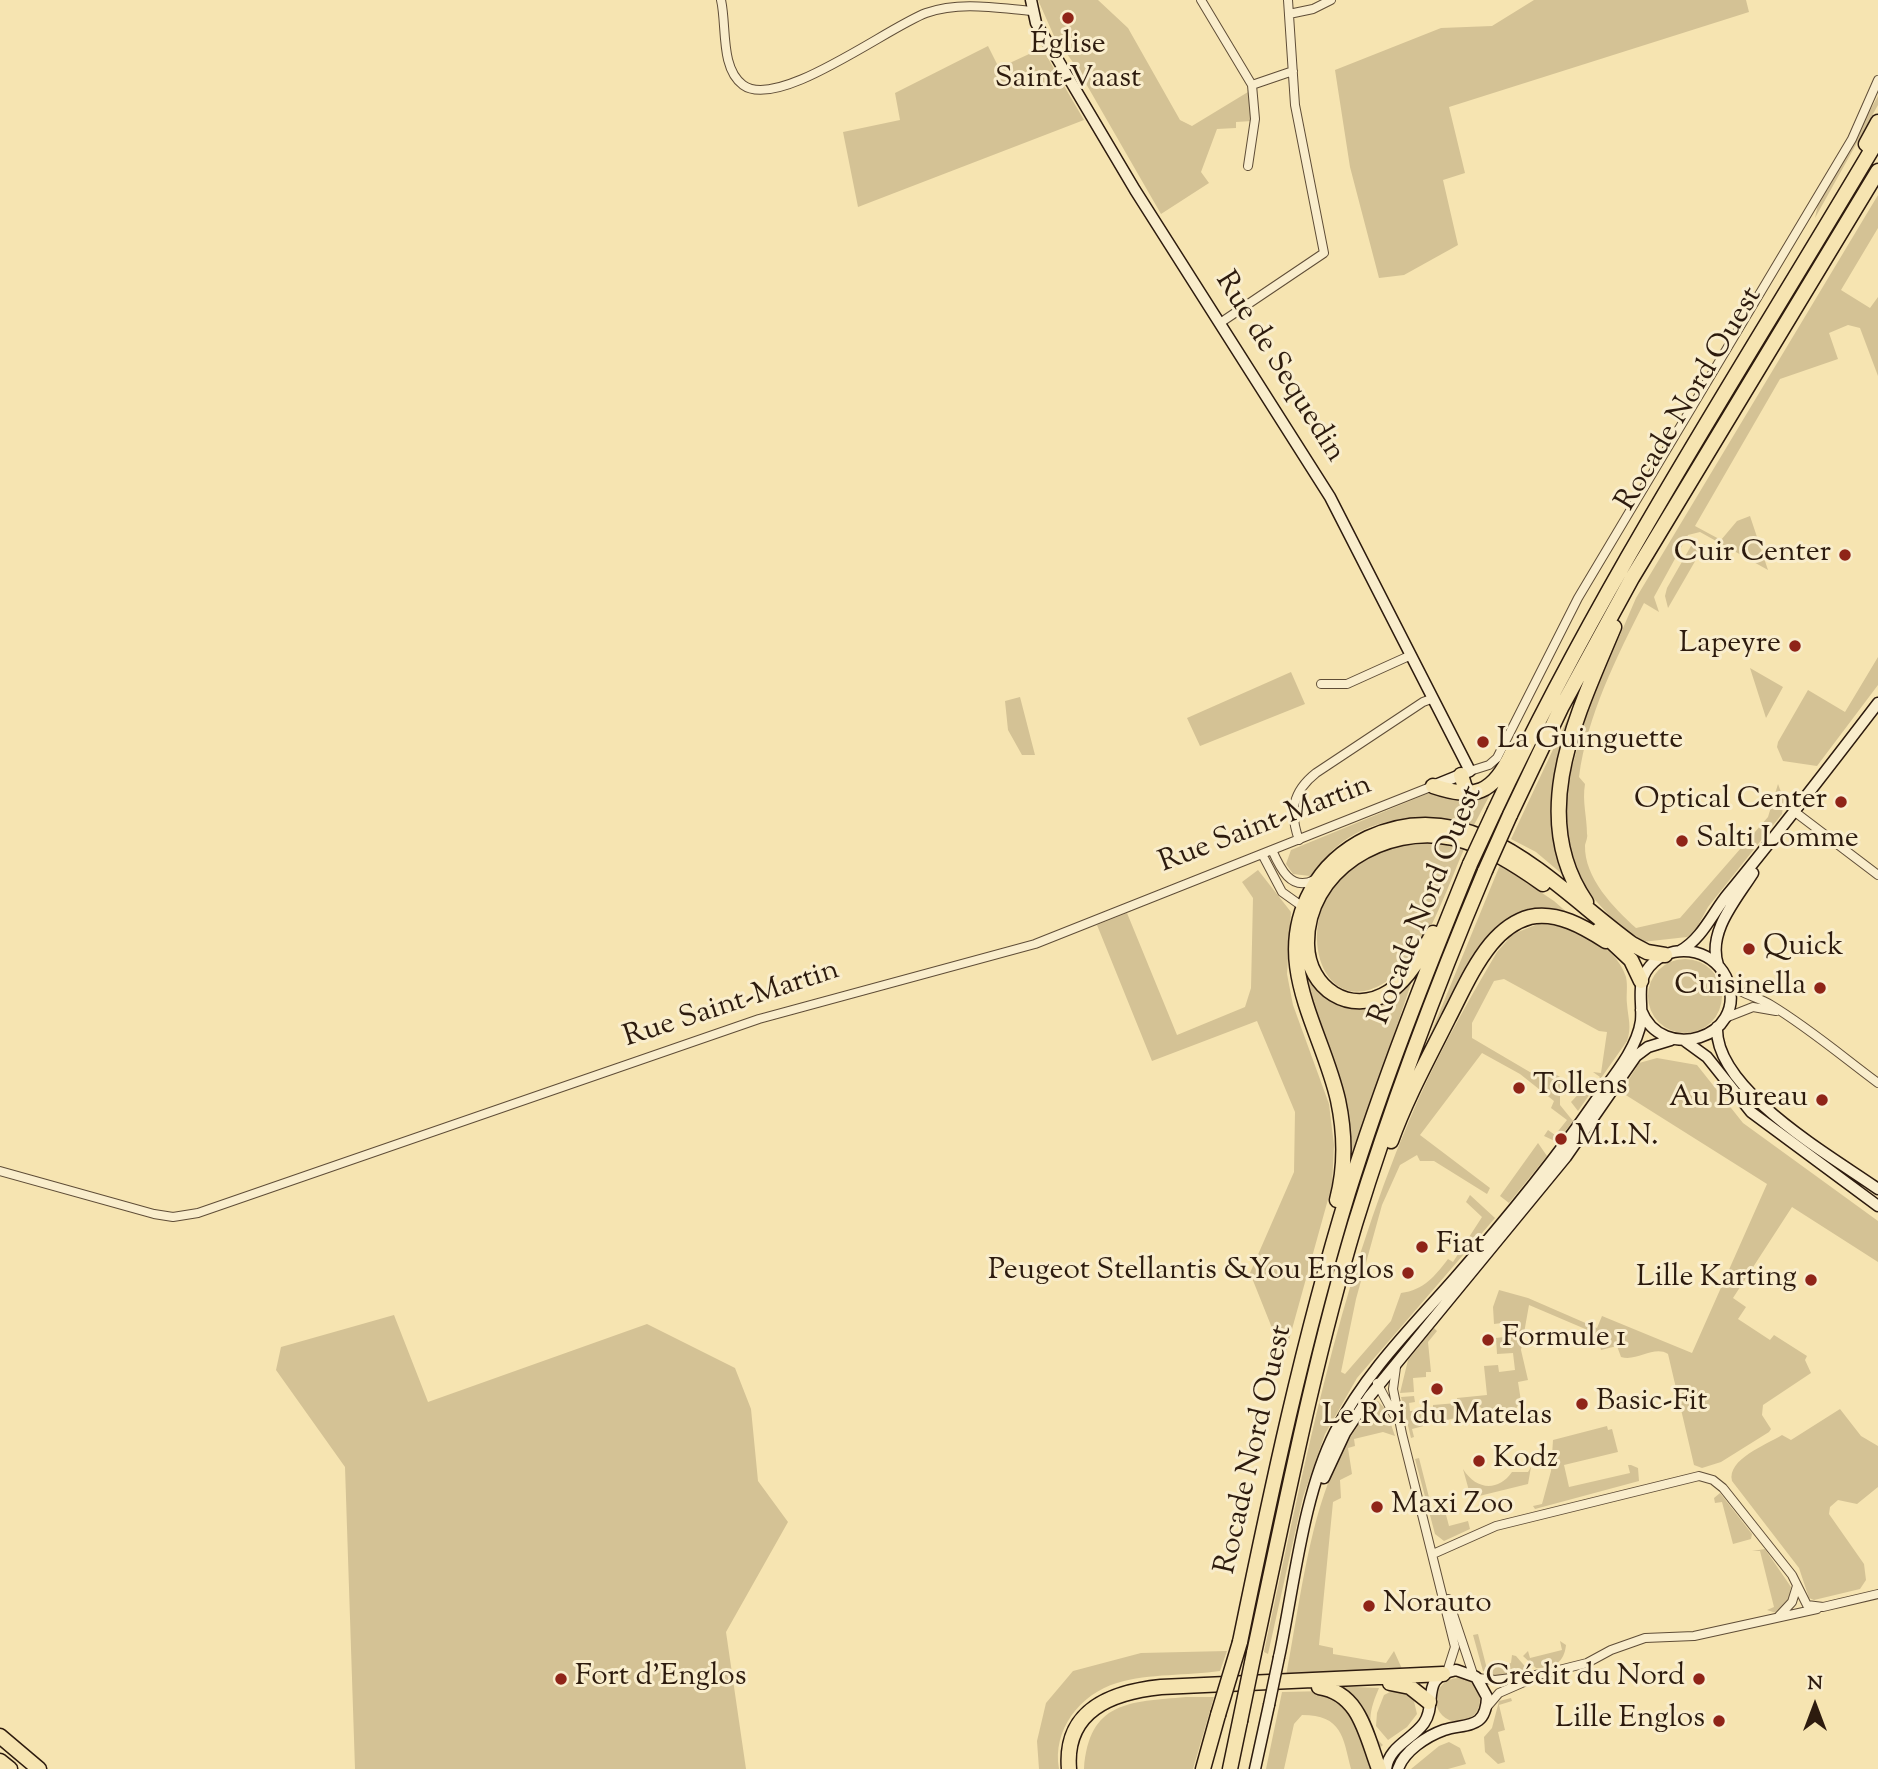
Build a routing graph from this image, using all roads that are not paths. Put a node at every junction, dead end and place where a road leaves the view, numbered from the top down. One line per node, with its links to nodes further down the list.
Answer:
1 (721, 0): 5 (street)
2 (1201, 0): 9 (street)
3 (1288, 0): 6 (street)
4 (1331, 0): 6 (street)
5 (1032, 6): 15 (main road, Rue de Sequedin)
6 (1289, 14): 7 (street)
7 (1293, 71): 9 (street); 15 (street)
8 (1878, 80): 22 (street)
9 (1252, 85): 12 (street)
10 (1878, 122): 14 (highway)
11 (1878, 139): 14 (highway, Rocade Nord Ouest)
12 (1248, 166)
13 (1876, 176): 16 (highway, Rocade Nord Ouest)
14 (1812, 252): 17 (highway, Rocade Nord Ouest)
15 (1220, 323): 18 (main road, Rue de Sequedin)
16 (1632, 578): 35 (highway); 51 (highway, Rocade Nord Ouest, bridge)
17 (1611, 584): 24 (highway); 30 (highway, Rocade Nord Ouest, bridge)
18 (1409, 656): 19 (street); 20 (main road, Rue de Sequedin)
19 (1321, 684)
20 (1431, 699): 22 (main road, Rue de Sequedin); 26 (street)
21 (1878, 703): 25 (main road)
22 (1465, 773): 23 (main road, Rue Saint-Martin); 24 (highway)
23 (1433, 786): 24 (highway); 26 (street, Rue Saint-Martin)
24 (1466, 794)
25 (1795, 812): 28 (main road); 31 (street)
26 (1299, 840): 27 (street, Rue Saint-Martin)
27 (1272, 850): 29 (street, Rue Saint-Martin); 32 (street)
28 (1766, 850): 36 (main road); 39 (main road)
29 (1262, 854): 34 (street); 48 (street, Rue Saint-Martin)
30 (1470, 864): 33 (highway); 52 (highway, Rocade Nord Ouest)
31 (1878, 874)
32 (1320, 877): 34 (highway); 35 (highway)
33 (1321, 893): 34 (highway); 37 (highway)
34 (1303, 907): 52 (highway)
35 (1593, 912): 38 (highway)
36 (1680, 951): 38 (main road); 39 (main road)
37 (1623, 953): 40 (highway); 51 (highway)
38 (1665, 955): 40 (main road)
39 (1718, 965): 41 (main road)
40 (1641, 981): 42 (main road)
41 (1728, 982): 43 (street); 44 (main road)
42 (1641, 1010): 45 (main road); 54 (main road)
43 (1784, 1013): 44 (street); 47 (street)
44 (1720, 1024): 46 (main road); 49 (main road)
45 (1672, 1040): 46 (main road); 53 (main road)
46 (1685, 1041): 50 (main road)
47 (1878, 1083)
48 (0, 1171)
49 (1878, 1189)
50 (1878, 1206)
51 (1354, 1226): 80 (highway, Rocade Nord Ouest, bridge)
52 (1325, 1273): 71 (highway, Rocade Nord Ouest, bridge)
53 (1400, 1358): 55 (main road); 56 (street)
54 (1379, 1363): 55 (street); 57 (main road)
55 (1378, 1385): 56 (street); 57 (main road)
56 (1402, 1434): 58 (street)
57 (1304, 1537): 81 (main road, bridge)
58 (1433, 1554): 59 (street); 60 (street)
59 (1438, 1573): 64 (street); 66 (street)
60 (1797, 1587): 62 (street); 63 (street)
61 (1878, 1594): 62 (street)
62 (1823, 1607): 63 (street)
63 (1774, 1619): 65 (street)
64 (1445, 1673): 66 (main road); 67 (highway); 69 (main road)
65 (1544, 1674): 66 (street); 70 (street)
66 (1475, 1676): 70 (main road)
67 (1339, 1681): 68 (highway); 69 (highway)
68 (1287, 1683): 77 (highway); 82 (highway)
69 (1430, 1704): 72 (main road); 83 (main road)
70 (1485, 1709): 72 (main road)
71 (1221, 1715): 78 (highway); 79 (highway)
72 (1452, 1728): 84 (main road)
73 (0, 1737): 76 (highway)
74 (0, 1761): 75 (highway)
75 (10, 1769)
76 (38, 1769)
77 (1069, 1769)
78 (1203, 1769)
79 (1213, 1769)
80 (1230, 1769)
81 (1255, 1769)
82 (1379, 1769)
83 (1386, 1769)
84 (1398, 1769)

